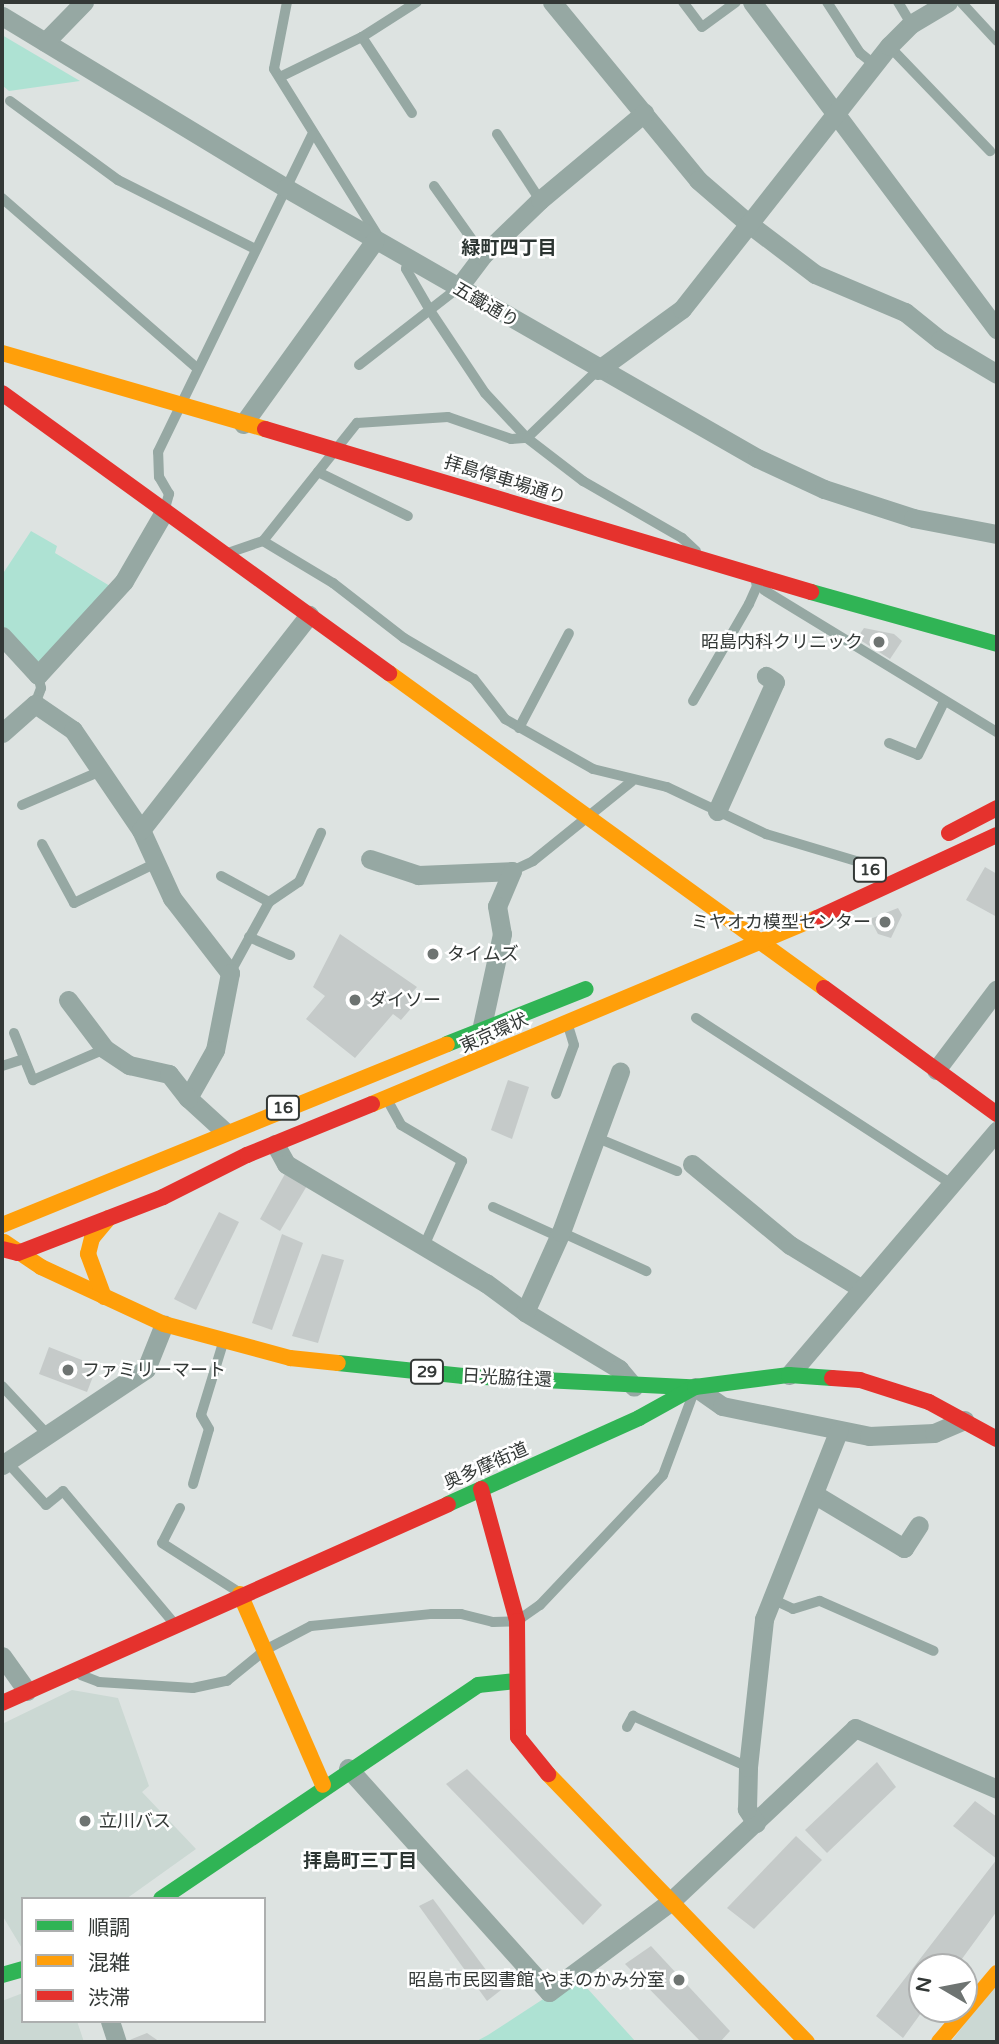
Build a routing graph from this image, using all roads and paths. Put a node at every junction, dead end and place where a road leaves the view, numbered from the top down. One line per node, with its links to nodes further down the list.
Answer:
1 (84, 2): 16 (street)
2 (287, 2): 19 (lane)
3 (417, 2): 14 (lane)
4 (552, 2): 22 (street)
5 (683, 2): 6 (lane)
6 (736, 2)
7 (752, 2): 23 (street)
8 (827, 2): 18 (lane)
9 (898, 2): 13 (lane)
10 (948, 2): 13 (street)
11 (961, 2): 15 (lane)
12 (2, 16): 16 (street, 五鐵通り)
13 (911, 24): 17 (street)
14 (362, 37): 19 (lane); 21 (lane)
15 (997, 41)
16 (45, 42): 28 (street, 五鐵通り)
17 (889, 46): 18 (street); 26 (lane)
18 (874, 65): 23 (street)
19 (280, 77): 25 (lane)
20 (10, 100): 33 (lane)
21 (412, 113)
22 (643, 113): 30 (street); 31 (street)
23 (837, 115): 31 (street); 38 (street)
24 (496, 134): 30 (lane)
25 (312, 135): 28 (lane); 32 (lane)
26 (990, 151)
27 (434, 186): 34 (lane)
28 (286, 188): 32 (street, 五鐵通り); 33 (lane)
29 (2, 198): 41 (lane)
30 (540, 200): 34 (street)
31 (749, 224): 42 (street); 43 (street)
32 (380, 243): 35 (street, 五鐵通り); 46 (street)
33 (255, 249): 41 (lane)
34 (483, 255): 36 (street)
35 (408, 259): 36 (street, 五鐵通り); 37 (lane)
36 (458, 288): 37 (lane); 42 (street, 五鐵通り)
37 (431, 312): 40 (lane); 47 (lane)
38 (996, 326)
39 (2, 353): 45 (main road, 拝島停車場通り)
40 (359, 365)
41 (196, 367): 45 (lane)
42 (598, 370): 47 (lane); 52 (street, 五鐵通り)
43 (997, 374)
44 (2, 393): 50 (main road)
45 (177, 405): 46 (main road, 拝島停車場通り); 50 (lane)
46 (243, 424): 48 (main road, 拝島停車場通り)
47 (527, 438): 48 (lane); 55 (lane)
48 (335, 450): 49 (lane); 55 (main road, 拝島停車場通り)
49 (318, 472): 51 (lane); 53 (lane)
50 (164, 512): 54 (main road); 61 (street)
51 (408, 516)
52 (997, 534)
53 (263, 541): 54 (lane); 66 (lane)
54 (225, 555): 57 (main road)
55 (708, 564): 56 (main road, 拝島停車場通り)
56 (756, 581): 60 (main road, 拝島停車場通り); 63 (lane); 64 (lane)
57 (309, 615): 75 (main road); 76 (street)
58 (569, 633): 66 (lane)
59 (2, 636): 61 (street)
60 (997, 644)
61 (38, 675): 65 (lane)
62 (766, 676): 74 (street)
63 (693, 701)
64 (944, 702): 67 (lane); 69 (lane)
65 (35, 704): 68 (street); 70 (street)
66 (519, 728): 71 (lane)
67 (997, 732)
68 (2, 733)
69 (889, 743)
70 (104, 769): 72 (lane); 76 (street)
71 (632, 781): 74 (lane); 75 (lane)
72 (22, 805)
73 (997, 808): 79 (main road)
74 (717, 811): 84 (lane)
75 (591, 818): 85 (lane); 90 (main road)
76 (141, 830): 83 (street)
77 (321, 833): 88 (lane)
78 (991, 841): 93 (main road, 東京環状 / 16)
79 (930, 843)
80 (42, 844): 83 (lane)
81 (370, 859): 85 (street)
82 (897, 859): 84 (main road, 16)
83 (153, 864): 95 (street)
84 (876, 867): 87 (main road, 16)
85 (512, 871): 101 (street)
86 (221, 876): 88 (lane)
87 (852, 878)
88 (269, 902): 91 (lane)
89 (765, 917): 90 (main road)
90 (741, 928): 92 (main road); 93 (main road)
91 (249, 937): 94 (lane); 95 (lane)
92 (716, 937)
93 (762, 943): 100 (main road, 東京環状 / 16); 106 (main road)
94 (290, 955)
95 (230, 973): 109 (street)
96 (604, 982): 101 (main road, 東京環状 / 16)
97 (997, 989): 106 (street)
98 (68, 1000): 103 (street)
99 (696, 1018): 117 (lane)
100 (567, 1021): 108 (lane); 110 (main road, 東京環状 / 16)
101 (481, 1030): 112 (main road, 東京環状 / 16)
102 (14, 1033): 104 (lane)
103 (106, 1049): 104 (lane); 109 (street)
104 (24, 1059): 105 (lane)
105 (2, 1066)
106 (936, 1070): 111 (main road)
107 (620, 1072): 114 (street)
108 (556, 1094)
109 (188, 1098): 112 (street)
110 (387, 1099): 115 (main road, 東京環状 / 16); 123 (lane)
111 (997, 1115)
112 (224, 1131): 120 (main road, 東京環状 / 16)
113 (997, 1131): 117 (street)
114 (594, 1137): 116 (lane); 121 (street)
115 (275, 1144): 119 (main road, 東京環状 / 16); 123 (street)
116 (685, 1168): 128 (street)
117 (952, 1184): 128 (street)
118 (493, 1207): 121 (lane)
119 (109, 1218): 125 (main road, 東京環状 / 16); 129 (main road)
120 (2, 1224)
121 (560, 1235): 127 (lane); 130 (street)
122 (2, 1241): 125 (main road, 29)
123 (425, 1246): 130 (street)
124 (2, 1249): 125 (main road)
125 (18, 1253): 126 (main road, 東京環状); 129 (main road, 日光脇往還 / 29)
126 (2, 1259)
127 (646, 1271)
128 (862, 1289): 133 (street)
129 (104, 1297): 131 (main road, 日光脇往還 / 29)
130 (525, 1312): 135 (street)
131 (164, 1324): 132 (main road, 日光脇往還 / 29); 139 (street)
132 (223, 1343): 135 (main road, 日光脇往還 / 29); 142 (lane)
133 (789, 1375): 136 (main road, 奥多摩街道 / 29); 137 (main road, 奥多摩街道 / 29)
134 (2, 1386): 139 (lane)
135 (634, 1387): 136 (main road, 日光脇往還 / 29)
136 (695, 1387): 138 (street); 143 (main road, 奥多摩街道 / 29); 149 (lane)
137 (964, 1420): 138 (street); 140 (main road, 奥多摩街道 / 29)
138 (839, 1430): 144 (street)
139 (46, 1433): 141 (street)
140 (997, 1439)
141 (4, 1463): 150 (lane)
142 (193, 1484)
143 (481, 1489): 147 (main road, 奥多摩街道 / 29); 149 (main road)
144 (814, 1494): 146 (street); 148 (street)
145 (180, 1508): 147 (lane)
146 (919, 1525)
147 (240, 1594): 150 (main road, 奥多摩街道 / 29); 151 (main road)
148 (772, 1599): 152 (lane); 159 (street)
149 (517, 1621): 151 (lane); 155 (main road)
150 (175, 1625): 154 (main road, 奥多摩街道 / 29)
151 (265, 1650): 154 (lane); 161 (main road)
152 (934, 1651)
153 (2, 1656): 156 (street)
154 (71, 1671): 156 (main road, 奥多摩街道 / 29)
155 (515, 1681): 160 (main road); 165 (main road)
156 (27, 1692): 157 (main road, 奥多摩街道 / 29)
157 (2, 1703)
158 (627, 1727): 159 (lane)
159 (748, 1767): 163 (street)
160 (348, 1768): 161 (main road); 165 (street)
161 (323, 1785): 164 (main road)
162 (997, 1789): 163 (street)
163 (756, 1823): 165 (street)
164 (164, 1897)
165 (670, 1902): 171 (main road)
166 (21, 1970): 168 (main road)
167 (997, 1973): 172 (main road)
168 (2, 1975)
169 (111, 2023): 170 (street)
170 (117, 2042)
171 (807, 2042)
172 (939, 2042)

